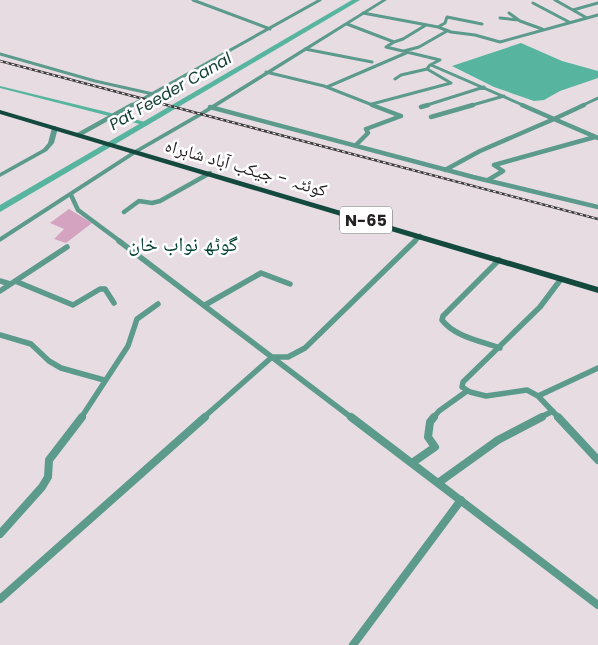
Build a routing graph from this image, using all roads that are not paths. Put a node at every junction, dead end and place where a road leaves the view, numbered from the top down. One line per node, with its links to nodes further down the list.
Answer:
1 (193, 0): 20 (street)
2 (309, 0): 5 (street)
3 (385, 0): 9 (street)
4 (555, 0): 8 (street)
5 (318, 1): 20 (street)
6 (533, 3): 15 (street)
7 (598, 3): 8 (street)
8 (574, 10): 13 (street)
9 (364, 13): 16 (street); 18 (street)
10 (509, 13): 14 (street)
11 (598, 15): 13 (street)
12 (500, 18): 14 (street)
13 (587, 18): 15 (street)
14 (520, 20): 21 (street)
15 (570, 22): 21 (street)
16 (347, 24): 23 (street); 24 (street)
17 (482, 24): 19 (street)
18 (426, 25): 19 (street); 23 (street)
19 (438, 27): 22 (street)
20 (270, 29): 33 (street)
21 (542, 30): 22 (street)
22 (447, 31): 25 (street)
23 (394, 42): 25 (street)
24 (305, 49): 27 (street); 29 (street)
25 (405, 52): 28 (street); 31 (street)
26 (0, 54): 33 (street)
27 (372, 62)
28 (429, 67): 30 (street); 32 (street); 36 (street)
29 (266, 72): 31 (street); 37 (street)
30 (395, 79)
31 (327, 87): 36 (street)
32 (484, 88): 34 (street); 38 (street)
33 (153, 94): 43 (street)
34 (504, 96): 40 (street); 41 (street)
35 (598, 98): 41 (street)
36 (372, 104): 45 (street)
37 (210, 107): 45 (street); 46 (street)
38 (421, 107)
39 (0, 112): 42 (highway, کوئٹہ - جیکب آباد شاہراہ / N-65)
40 (431, 117)
41 (554, 119): 44 (street); 47 (street)
42 (55, 128): 43 (highway, کوئٹہ - جیکب آباد شاہراہ / N-65); 49 (street)
43 (78, 135): 46 (highway, کوئٹہ - جیکب آباد شاہراہ / N-65)
44 (596, 137): 50 (street)
45 (356, 145): 47 (street)
46 (134, 152): 48 (highway, کوئٹہ - جیکب آباد شاہراہ / N-65); 51 (street)
47 (445, 170): 50 (street)
48 (210, 174): 53 (street); 54 (highway, کوئٹہ - جیکب آباد شاہراہ / N-65)
49 (0, 175)
50 (488, 180): 52 (street)
51 (71, 195): 55 (street); 66 (street)
52 (598, 207)
53 (124, 212)
54 (420, 236): 57 (highway, کوئٹہ - جیکب آباد شاہراہ / N-65); 69 (street)
55 (0, 240)
56 (67, 247): 60 (street)
57 (499, 260): 58 (highway, کوئٹہ - جیکب آباد شاہراہ / N-65); 68 (street)
58 (561, 279): 62 (highway, کوئٹہ - جیکب آباد شاہراہ / N-65); 68 (street)
59 (0, 280): 60 (street)
60 (13, 283): 63 (street); 64 (street)
61 (290, 284): 66 (street)
62 (598, 290)
63 (0, 291)
64 (114, 303)
65 (158, 304): 71 (street)
66 (205, 305): 69 (street)
67 (0, 336): 71 (street)
68 (500, 348): 72 (street)
69 (272, 357): 76 (street); 80 (street)
70 (598, 368): 73 (street)
71 (104, 380): 79 (street)
72 (467, 391): 73 (street); 76 (street)
73 (538, 396): 74 (street)
74 (553, 411): 75 (street); 77 (street)
75 (598, 460)
76 (412, 463): 77 (street)
77 (438, 483): 78 (street)
78 (461, 500): 81 (street); 82 (street)
79 (0, 534)
80 (0, 599)
81 (598, 605)
82 (353, 645)

